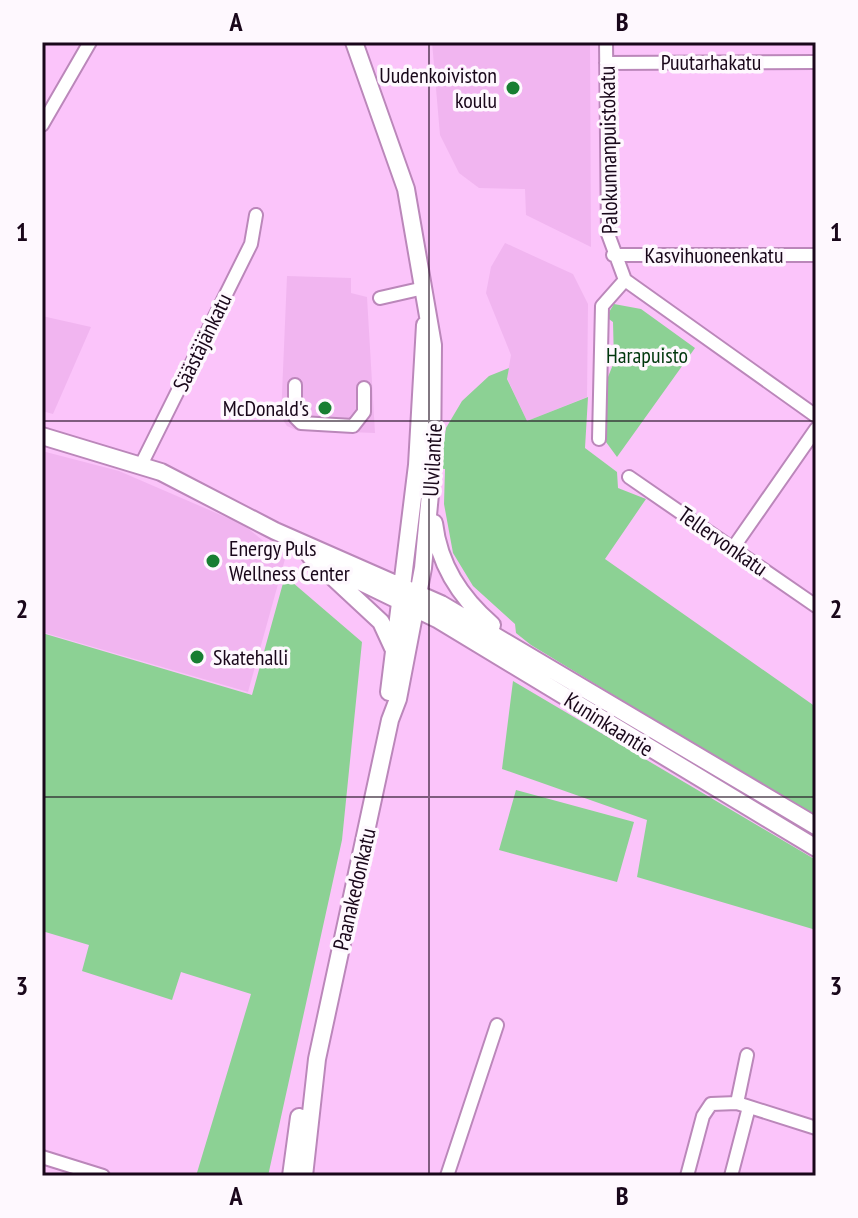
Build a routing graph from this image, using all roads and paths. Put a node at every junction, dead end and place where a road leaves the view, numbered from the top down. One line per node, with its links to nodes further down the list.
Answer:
1 (90, 42): 7 (street)
2 (342, 42): 8 (main road, Ulvilantie)
3 (354, 42): 8 (main road, Ulvilantie)
4 (606, 42): 6 (street, Palokunnanpuistokatu)
5 (816, 62): 6 (street, Puutarhakatu)
6 (606, 63): 10 (street, Palokunnanpuistokatu)
7 (42, 125)
8 (393, 153): 13 (main road, Ulvilantie)
9 (256, 215): 22 (street, Säästäjänkatu)
10 (613, 255): 11 (street, Kasvihuoneenkatu); 12 (street, Palokunnanpuistokatu)
11 (816, 255)
12 (625, 280): 18 (street); 21 (street)
13 (424, 288): 14 (street); 15 (main road, Ulvilantie)
14 (380, 298)
15 (426, 311): 23 (main road, Ulvilantie); 28 (main road, Ulvilantie)
16 (364, 388): 17 (street)
17 (295, 391)
18 (816, 416)
19 (816, 429): 26 (street)
20 (42, 436): 22 (main road)
21 (599, 439)
22 (141, 465): 25 (main road)
23 (432, 473): 28 (main road, Ulvilantie); 31 (main road)
24 (629, 477): 26 (street, Tellervonkatu)
25 (275, 531): 27 (main road); 28 (main road)
26 (733, 548): 29 (street, Tellervonkatu)
27 (310, 556): 28 (main road); 30 (main road)
28 (410, 597): 30 (main road, Paanakedonkatu); 31 (main road, Kuninkaantie); 32 (main road, Paanakedonkatu); 34 (main road, Kuninkaantie)
29 (816, 606)
30 (394, 652): 32 (main road, Paanakedonkatu)
31 (568, 677): 33 (main road, Kuninkaantie)
32 (390, 720): 40 (main road, Paanakedonkatu)
33 (816, 826)
34 (816, 848)
35 (497, 1025): 42 (street)
36 (747, 1055): 37 (street)
37 (738, 1104): 38 (street); 43 (street); 44 (street)
38 (816, 1128)
39 (42, 1157): 41 (street)
40 (301, 1174)
41 (103, 1176)
42 (447, 1176)
43 (687, 1176)
44 (731, 1176)

